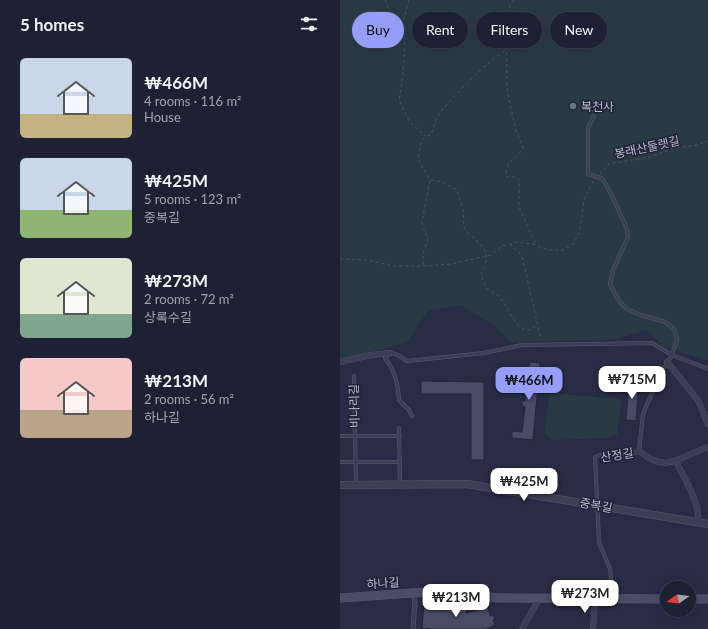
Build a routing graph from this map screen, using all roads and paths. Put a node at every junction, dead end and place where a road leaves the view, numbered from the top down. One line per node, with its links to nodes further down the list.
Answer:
1 (385, 0): 4 (path)
2 (409, 0): 5 (path)
3 (514, 0): 7 (path)
4 (392, 12)
5 (404, 19)
6 (404, 34): 9 (path)
7 (507, 50): 9 (path); 14 (path)
8 (594, 116): 11 (lane)
9 (425, 137): 12 (path)
10 (708, 142): 11 (path, 봉래산둘렛길)
11 (596, 178): 14 (path, 봉래산둘렛길); 21 (lane)
12 (430, 180): 15 (path); 17 (path)
13 (510, 244): 14 (path, 봉래산둘렛길); 15 (path, 봉래산둘렛길); 18 (path)
14 (536, 245)
15 (487, 256): 17 (path, 봉래산둘렛길); 18 (path)
16 (340, 258): 17 (path, 봉래산둘렛길)
17 (424, 266)
18 (537, 326): 19 (path)
19 (541, 345): 20 (lane); 21 (lane)
20 (390, 353): 22 (street); 26 (lane)
21 (672, 355): 23 (lane, 산정길); 24 (lane)
22 (340, 362)
23 (667, 362): 27 (street); 33 (lane, 산정길)
24 (708, 369)
25 (354, 376): 29 (lane, 비나리길)
26 (412, 416)
27 (708, 424)
28 (399, 428): 31 (lane)
29 (355, 435): 30 (lane, 비나리길); 31 (lane, 비나리길); 36 (lane, 비나리길)
30 (340, 436)
31 (400, 436): 37 (lane)
32 (708, 447): 34 (street)
33 (639, 451): 34 (street); 41 (lane, 산정길)
34 (676, 461): 42 (street)
35 (340, 462): 36 (lane)
36 (356, 462): 37 (lane); 40 (lane, 비나리길)
37 (400, 462): 38 (lane)
38 (400, 484): 40 (street, 중복길); 41 (street, 중복길)
39 (340, 485): 40 (street, 중복길)
40 (356, 485)
41 (596, 504): 42 (street, 중복길); 50 (lane)
42 (698, 522): 43 (street, 중복길)
43 (708, 524)
44 (414, 593): 45 (main road, 하나길); 46 (main road, 하나길); 52 (street)
45 (340, 598)
46 (540, 599): 49 (main road, 하나길); 53 (street)
47 (696, 599): 48 (main road)
48 (708, 599)
49 (595, 600): 50 (main road, 하나길); 54 (street)
50 (613, 600): 51 (main road, 하나길)
51 (660, 600)
52 (413, 629)
53 (522, 629)
54 (593, 629)

